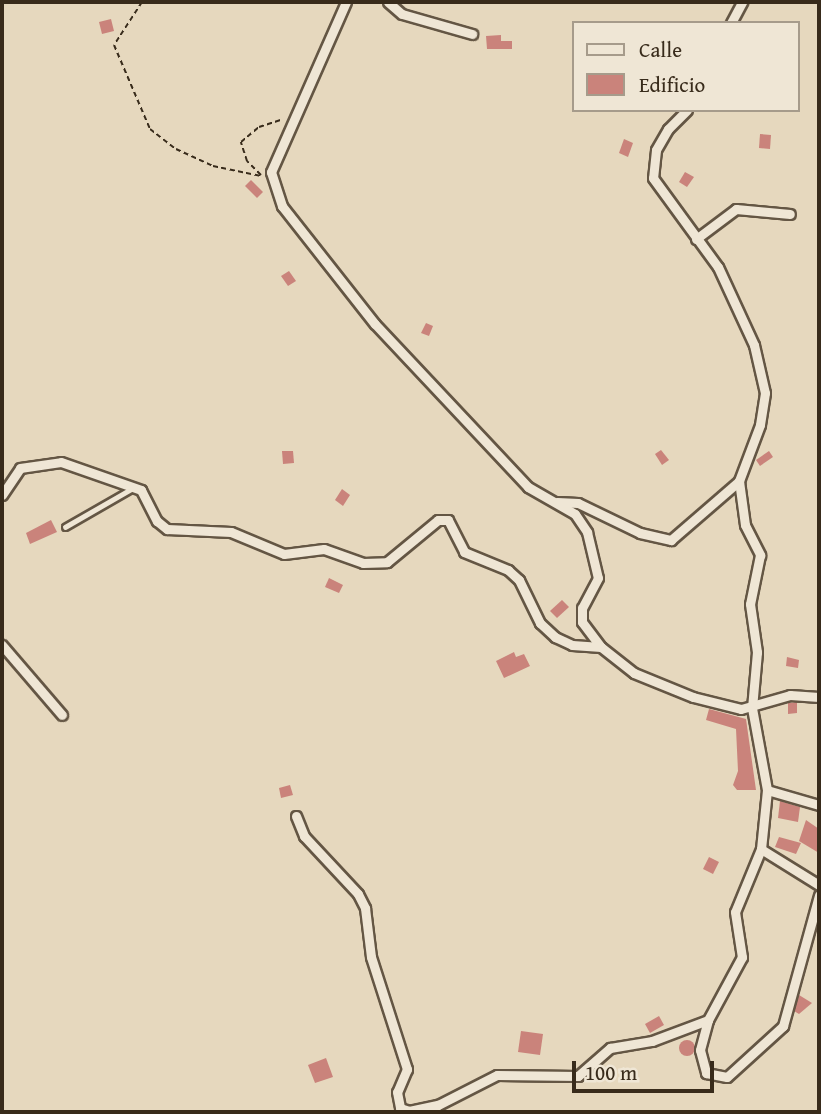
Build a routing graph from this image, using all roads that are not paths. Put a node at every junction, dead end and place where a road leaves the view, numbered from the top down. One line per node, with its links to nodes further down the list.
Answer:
1 (346, 2): 12 (street)
2 (388, 2): 5 (street)
3 (742, 2): 4 (street)
4 (732, 21)
5 (471, 34)
6 (685, 112): 8 (street)
7 (790, 214): 8 (street)
8 (696, 239): 9 (street)
9 (738, 481): 12 (street); 17 (street)
10 (134, 488): 11 (street); 13 (lane); 15 (street)
11 (2, 495)
12 (555, 502): 15 (street)
13 (65, 527)
14 (2, 645): 18 (street)
15 (601, 647): 17 (street)
16 (819, 697): 17 (street)
17 (752, 708): 19 (street)
18 (62, 715)
19 (767, 790): 20 (street); 22 (street)
20 (819, 805)
21 (296, 816): 25 (street)
22 (761, 849): 23 (street); 25 (street)
23 (819, 885)
24 (819, 895): 25 (street)
25 (708, 1020)

